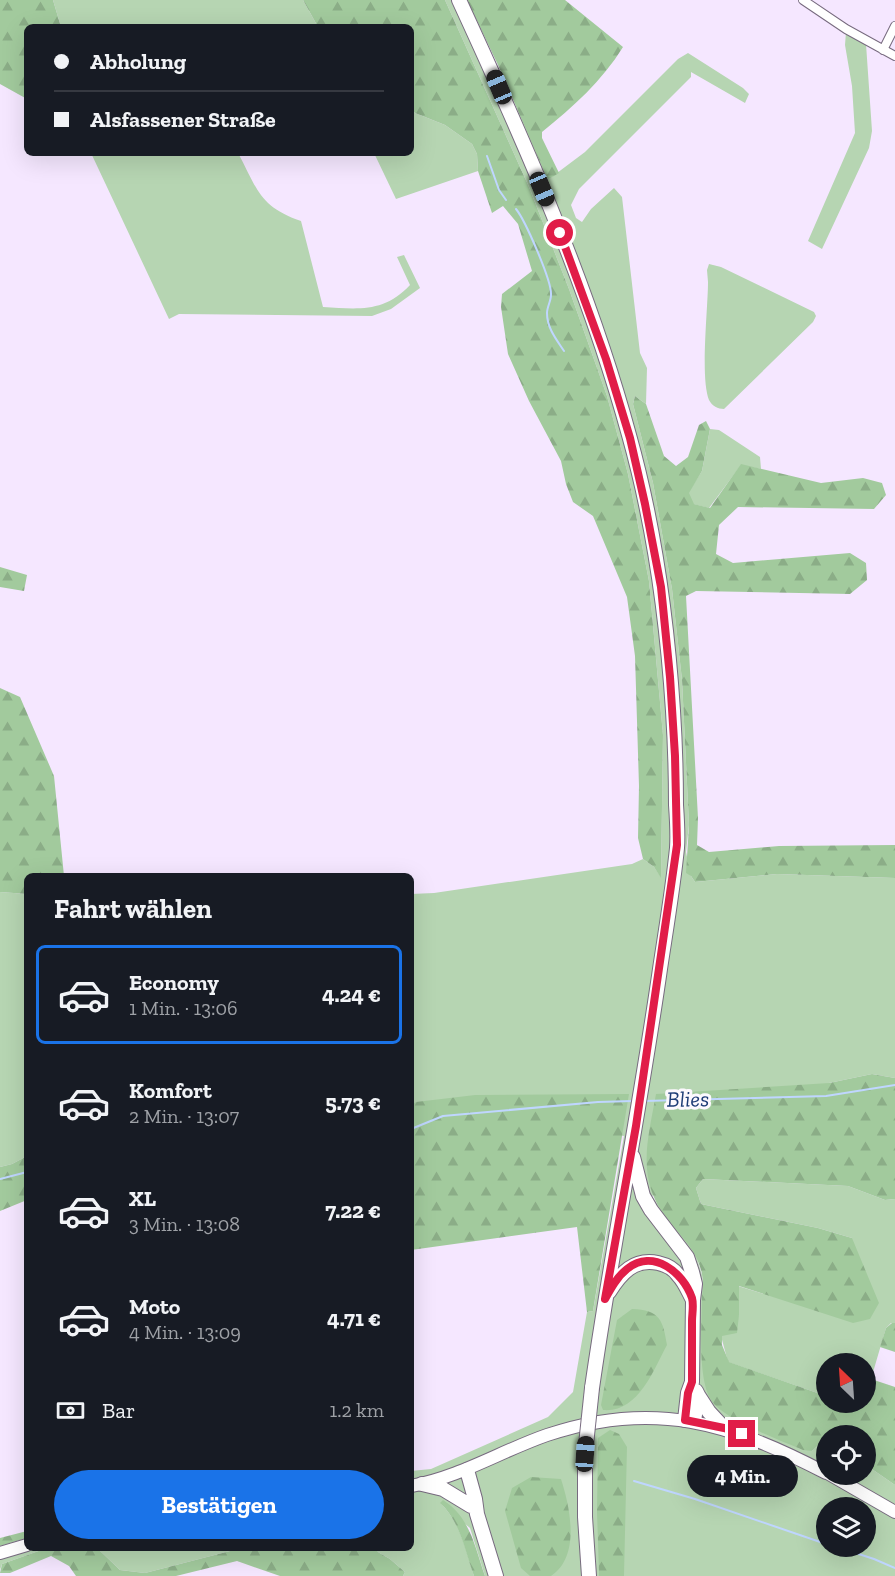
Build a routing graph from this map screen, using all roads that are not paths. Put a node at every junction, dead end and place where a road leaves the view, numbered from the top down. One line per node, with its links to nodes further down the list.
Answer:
1 (459, 0): 6 (highway)
2 (803, 0): 4 (street)
3 (895, 26): 4 (street)
4 (883, 50): 5 (street)
5 (895, 56)
6 (632, 1149): 7 (highway); 8 (highway)
7 (605, 1299): 8 (highway); 22 (highway, bridge)
8 (693, 1300): 9 (highway)
9 (692, 1382): 10 (highway); 11 (highway)
10 (698, 1395): 11 (highway); 12 (highway)
11 (689, 1421): 12 (main road); 14 (main road)
12 (724, 1428): 13 (main road)
13 (816, 1468)
14 (462, 1472): 15 (main road); 17 (highway)
15 (417, 1485): 17 (highway)
16 (847, 1485): 18 (main road)
17 (474, 1510): 21 (highway)
18 (895, 1512)
19 (24, 1546): 20 (main road)
20 (0, 1553)
21 (496, 1576)
22 (589, 1576)

